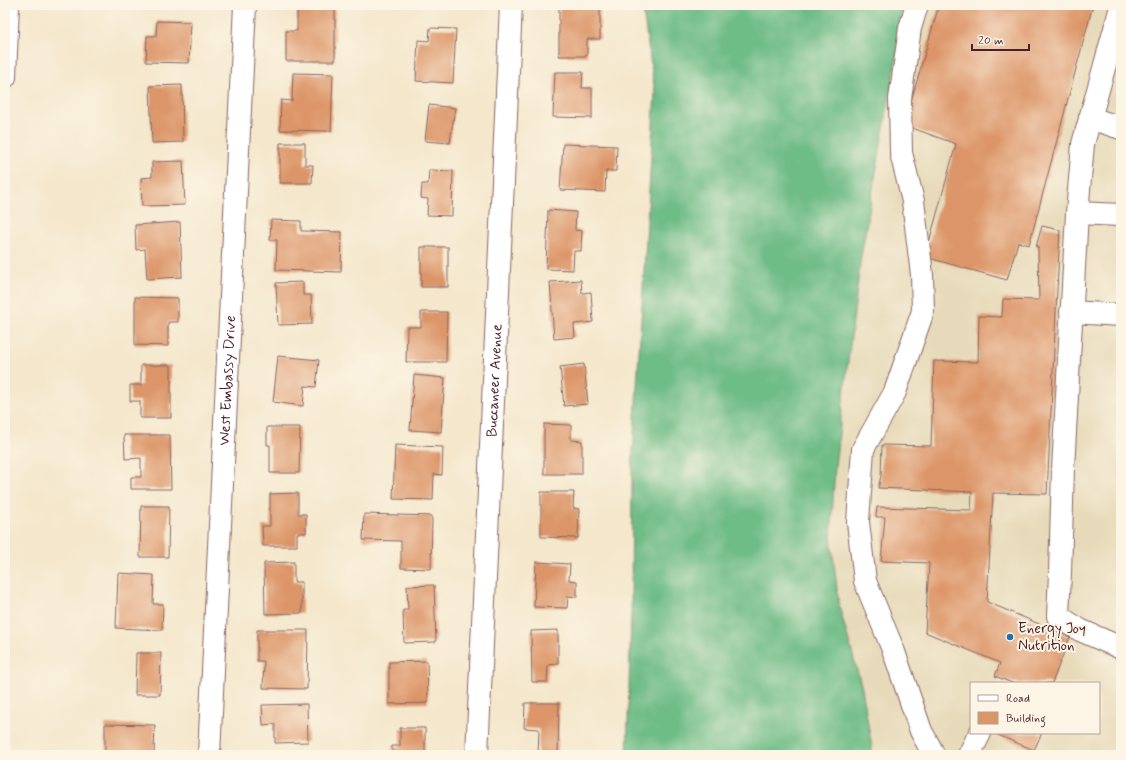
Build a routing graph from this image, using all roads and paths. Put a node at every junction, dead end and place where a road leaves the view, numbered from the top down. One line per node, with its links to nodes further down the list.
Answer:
1 (8, 5): 6 (main road)
2 (245, 5): 15 (main road, West Embassy Drive)
3 (511, 5): 16 (main road, Buccaneer Avenue)
4 (917, 5): 17 (main road)
5 (1121, 7): 7 (main road)
6 (5, 77)
7 (1090, 118): 8 (main road); 9 (main road)
8 (1121, 128)
9 (1077, 212): 10 (main road); 11 (main road)
10 (1121, 215)
11 (1072, 312): 12 (main road); 13 (main road)
12 (1121, 315)
13 (1121, 648)
14 (980, 734): 18 (main road)
15 (209, 755)
16 (476, 755)
17 (934, 755)
18 (969, 755)

